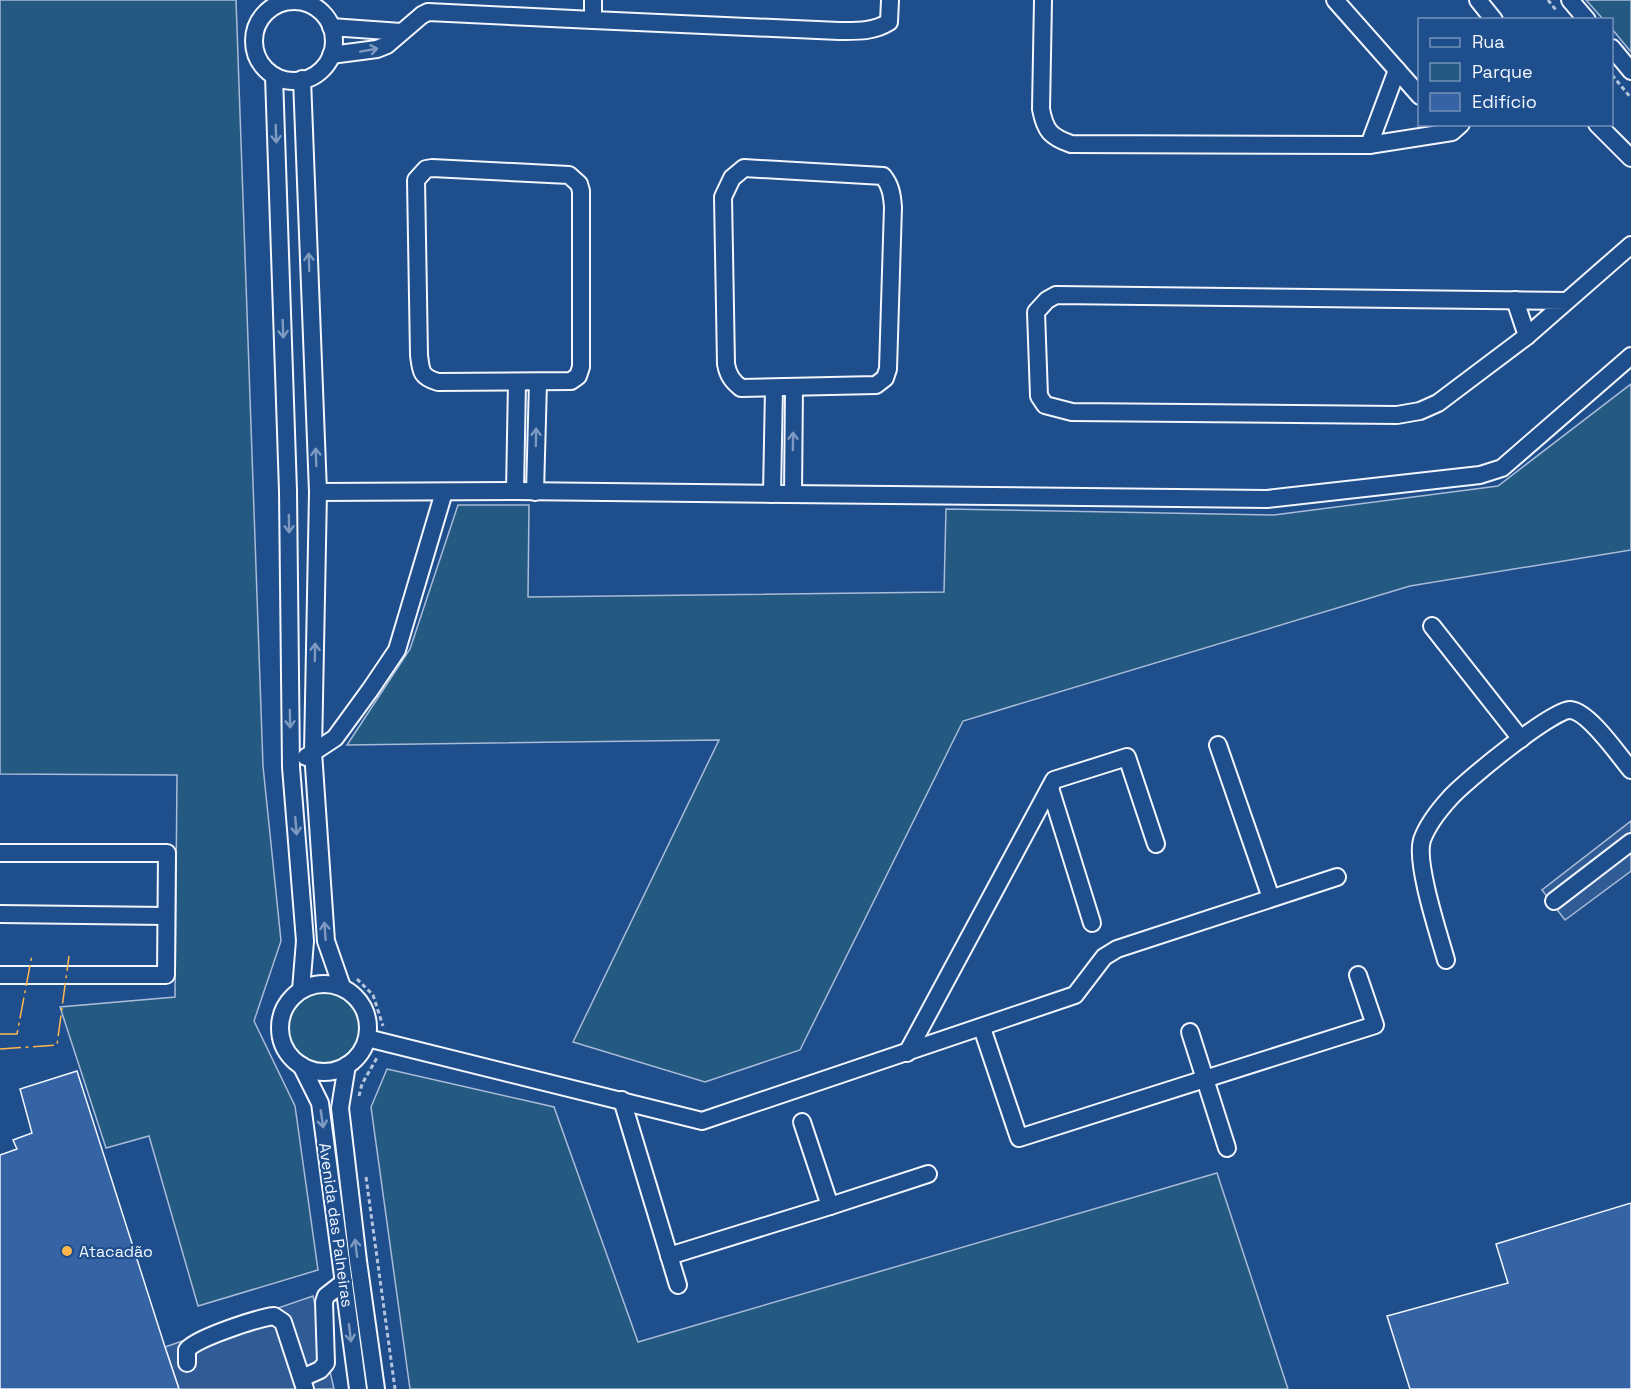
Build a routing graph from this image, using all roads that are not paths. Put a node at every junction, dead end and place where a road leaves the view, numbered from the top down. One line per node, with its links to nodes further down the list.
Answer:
1 (594, 0): 11 (street)
2 (890, 0): 11 (street)
3 (1043, 0): 23 (street)
4 (1335, 0): 16 (street)
5 (1478, 0): 9 (street)
6 (1570, 0): 10 (street)
7 (304, 1): 8 (street); 12 (street)
8 (268, 5): 18 (street)
9 (1492, 18)
10 (1584, 18)
11 (593, 20): 13 (street)
12 (331, 27): 13 (street); 15 (street)
13 (401, 32): 15 (street, one-way to 13)
14 (1613, 50): 17 (street)
15 (331, 55): 19 (street)
16 (1397, 70): 20 (street); 23 (street)
17 (1631, 71)
18 (274, 75): 19 (street); 44 (street, one-way to 44)
19 (302, 79): 35 (street, one-way to 19)
20 (1418, 95)
21 (1599, 126): 24 (street)
22 (1453, 127): 23 (street)
23 (1369, 146)
24 (1631, 158)
25 (1631, 245): 27 (street)
26 (1515, 300): 27 (street); 28 (street); 28 (street)
27 (1567, 301): 28 (street)
28 (1527, 336)
29 (1631, 356): 39 (street)
30 (517, 382): 31 (street); 31 (street); 34 (street)
31 (538, 382): 37 (street, one-way to 31)
32 (794, 387): 33 (street); 33 (street); 39 (street, one-way to 32)
33 (774, 388): 38 (street)
34 (515, 491): 36 (street); 37 (street)
35 (318, 492): 36 (street); 43 (street, one-way to 35)
36 (444, 492): 43 (street)
37 (535, 492): 38 (street)
38 (772, 494): 39 (street)
39 (793, 494)
40 (1432, 626): 41 (street)
41 (1521, 740): 45 (street); 56 (street)
42 (1218, 745): 51 (street)
43 (313, 752): 44 (street); 59 (street, one-way to 43)
44 (291, 767): 60 (street, one-way to 60)
45 (1631, 770)
46 (1050, 788): 48 (street); 55 (street); 64 (street)
47 (1631, 842): 52 (street)
48 (1156, 844)
49 (0, 854): 54 (street)
50 (1337, 877): 51 (street)
51 (1271, 898): 61 (street)
52 (1554, 901)
53 (0, 914): 54 (street)
54 (166, 916): 57 (street)
55 (1092, 924)
56 (1446, 960)
57 (0, 975)
58 (1358, 975): 67 (street)
59 (342, 987): 60 (street); 63 (street)
60 (301, 990): 65 (street)
61 (982, 1028): 64 (street); 67 (street)
62 (1190, 1032): 67 (street)
63 (367, 1038): 66 (street); 68 (street)
64 (907, 1053): 68 (street)
65 (301, 1065): 66 (street); 74 (street, Avenida das Palneiras, one-way to 74)
66 (347, 1065): 79 (street, Avenida das Palneiras, one-way to 66)
67 (1204, 1078): 70 (street)
68 (622, 1100): 73 (street)
69 (802, 1122): 72 (street)
70 (1227, 1148)
71 (928, 1174): 72 (street)
72 (830, 1206): 73 (street)
73 (669, 1256): 75 (street)
74 (344, 1282): 77 (street); 78 (street, Avenida das Palneiras, one-way to 78)
75 (678, 1285)
76 (187, 1363): 77 (street)
77 (303, 1384)
78 (358, 1389)
79 (376, 1389)

